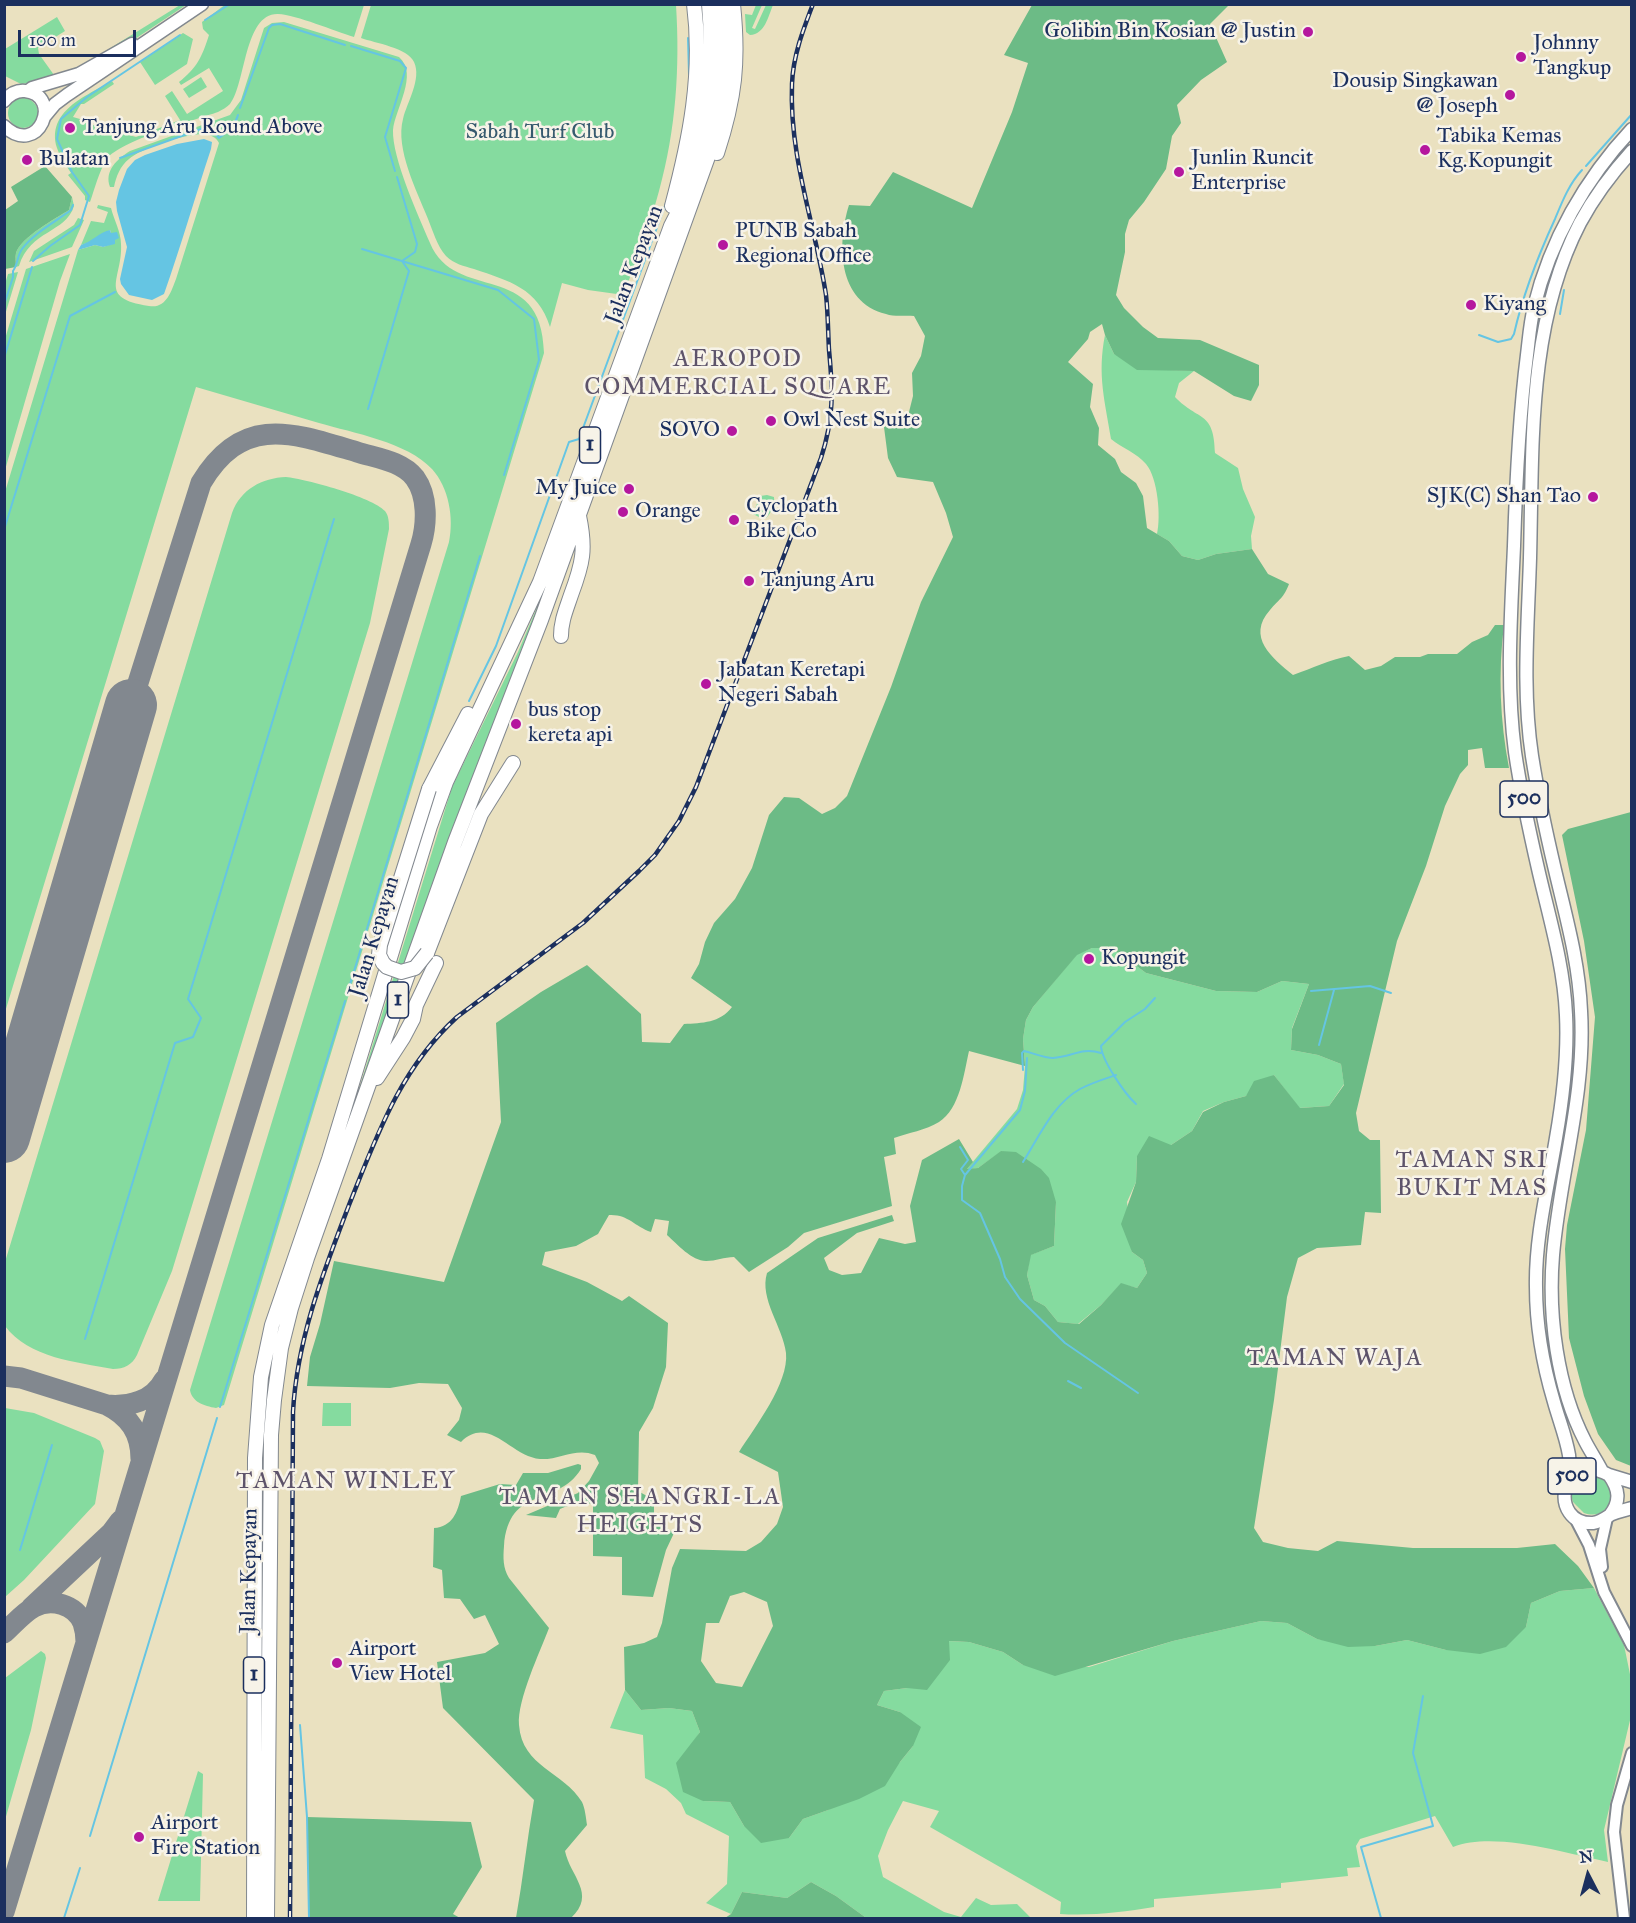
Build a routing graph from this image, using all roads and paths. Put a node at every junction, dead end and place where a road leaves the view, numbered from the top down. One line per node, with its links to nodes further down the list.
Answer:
1 (190, 4): 7 (main road)
2 (202, 4): 9 (main road)
3 (694, 4): 17 (highway)
4 (709, 4): 10 (highway, Jalan Kepayan / 1)
5 (720, 4): 10 (highway, Jalan Kepayan / 1)
6 (733, 4): 16 (highway)
7 (28, 91): 8 (main road); 9 (main road)
8 (4, 100)
9 (45, 116): 13 (main road)
10 (711, 117): 16 (highway, Jalan Kepayan / 1); 17 (highway, Jalan Kepayan / 1)
11 (4, 126): 13 (main road)
12 (1632, 129): 21 (main road, 500)
13 (20, 135): 14 (main road)
14 (4, 140)
15 (1632, 151): 20 (main road, 500)
16 (692, 201): 18 (highway, Jalan Kepayan / 1)
17 (670, 226): 22 (highway, Jalan Kepayan / 1)
18 (579, 516): 19 (highway); 26 (highway, Jalan Kepayan / 1)
19 (561, 636)
20 (1525, 644): 21 (main road); 28 (main road, 500)
21 (1509, 666): 30 (main road, 500)
22 (483, 703): 23 (highway, bridge); 37 (highway, Jalan Kepayan / 1)
23 (513, 763)
24 (436, 963): 25 (highway)
25 (416, 1005): 26 (highway); 27 (highway)
26 (375, 1068): 27 (highway, Jalan Kepayan / 1)
27 (359, 1112): 38 (highway, Jalan Kepayan / 1)
28 (1606, 1473): 29 (main road, 500); 30 (main road, 500); 32 (main road, 500)
29 (1632, 1482)
30 (1565, 1487): 33 (main road, 500)
31 (1632, 1508): 32 (main road, 500)
32 (1609, 1516): 33 (main road, 500); 34 (street)
33 (1575, 1518): 34 (street)
34 (1604, 1592): 35 (street)
35 (1632, 1646)
36 (1632, 1753): 39 (street)
37 (254, 1918)
38 (267, 1918)
39 (1624, 1918)

